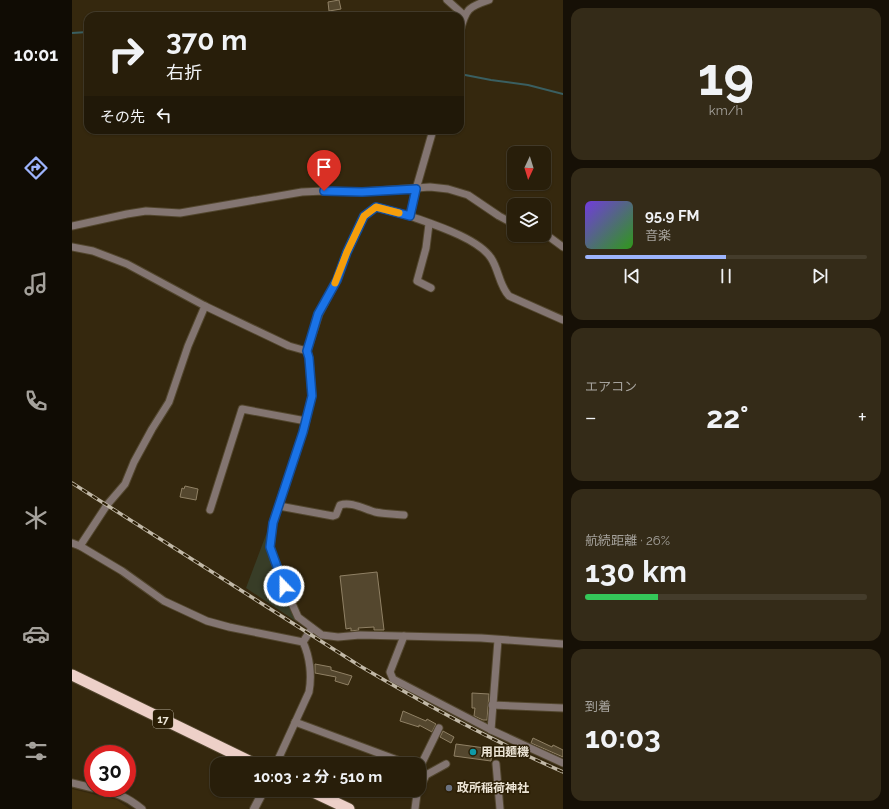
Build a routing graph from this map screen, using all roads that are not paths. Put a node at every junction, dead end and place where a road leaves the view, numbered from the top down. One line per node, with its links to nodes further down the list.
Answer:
1 (447, 0): 3 (street)
2 (489, 0): 4 (street)
3 (461, 12)
4 (464, 15)
5 (432, 134): 6 (street)
6 (416, 189): 7 (street); 8 (street); 10 (street)
7 (410, 216): 9 (street); 17 (street)
8 (507, 220)
9 (429, 224): 14 (street); 16 (street)
10 (72, 226)
11 (551, 238): 13 (street)
12 (72, 247): 15 (street)
13 (563, 247)
14 (430, 288)
15 (206, 306): 17 (street); 23 (street)
16 (563, 320)
17 (307, 351): 18 (street)
18 (306, 421): 19 (street); 20 (street)
19 (279, 506): 21 (street); 24 (street)
20 (210, 510)
21 (404, 515)
22 (72, 543): 23 (street)
23 (80, 546): 27 (street)
24 (312, 628): 25 (street); 27 (street)
25 (404, 636): 26 (street); 34 (street)
26 (498, 640): 28 (street); 30 (street)
27 (303, 642): 32 (street)
28 (563, 644)
29 (72, 675): 35 (highway, 17)
30 (492, 705): 31 (street); 34 (street)
31 (563, 708)
32 (295, 722): 36 (street); 37 (street)
33 (439, 728): 38 (street)
34 (491, 730): 39 (street)
35 (241, 757)
36 (279, 757)
37 (389, 757)
38 (425, 757)
39 (563, 763)
40 (446, 764): 42 (street)
41 (496, 764): 53 (street)
42 (426, 775)
43 (72, 783): 44 (street)
44 (84, 786)
45 (126, 797): 49 (street)
46 (260, 797): 50 (street)
47 (324, 797): 51 (highway)
48 (417, 797): 52 (street)
49 (142, 809)
50 (254, 809)
51 (349, 809)
52 (415, 809)
53 (500, 809)

